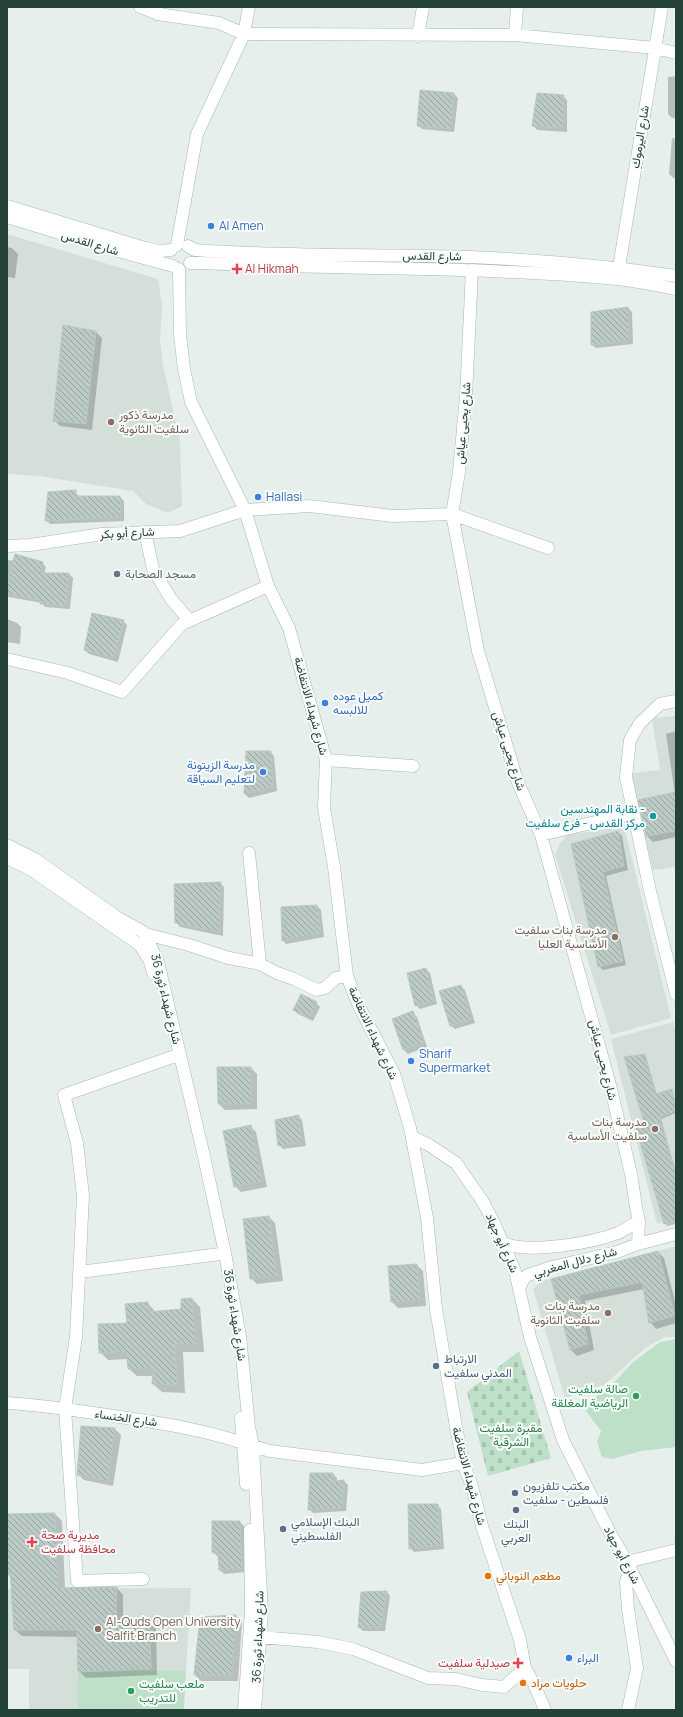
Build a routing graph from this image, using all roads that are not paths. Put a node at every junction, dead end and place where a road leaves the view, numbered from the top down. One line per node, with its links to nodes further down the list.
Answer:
1 (140, 7): 6 (street)
2 (249, 7): 7 (street)
3 (423, 7): 9 (street)
4 (517, 7): 8 (street)
5 (662, 7): 10 (street, ِشارع اليرموك)
6 (157, 10): 7 (street)
7 (244, 34): 9 (street); 14 (street)
8 (515, 35): 9 (street); 10 (street)
9 (418, 36)
10 (655, 48): 11 (street); 16 (street, ِشارع اليرموك)
11 (676, 53)
12 (7, 206): 14 (street, شارع القدس)
13 (7, 217): 15 (street, شارع القدس)
14 (178, 247): 15 (street); 15 (street); 16 (street, شارع القدس)
15 (181, 266): 17 (street, شارع القدس); 20 (street, شارع شهداء الانتفاضة)
16 (619, 267): 18 (street, شارع القدس)
17 (472, 270): 19 (street, شارع القدس); 21 (street, شارع يحيى عياش)
18 (676, 276)
19 (676, 288)
20 (244, 510): 21 (street, شارع أبو بكر); 22 (street, شارع أبو بكر); 25 (street, شارع شهداء الانتفاضة)
21 (452, 514): 24 (street); 32 (street, شارع يحيى عياش)
22 (145, 532): 23 (street, شارع أبو بكر); 26 (street)
23 (7, 546)
24 (548, 548)
25 (268, 586): 26 (street); 29 (street, شارع شهداء الانتفاضة)
26 (190, 621): 27 (street)
27 (7, 659)
28 (676, 701): 31 (street)
29 (326, 760): 30 (street); 40 (street, شارع شهداء الانتفاضة)
30 (413, 766)
31 (633, 813): 32 (street); 41 (street)
32 (541, 835): 44 (street, شارع يحيى عياش)
33 (7, 845): 36 (street)
34 (249, 853): 39 (street)
35 (7, 858): 36 (street)
36 (142, 937): 37 (street); 38 (street, شارع شهداء ثورة 36); 42 (street, شارع شهداء ثورة 36)
37 (173, 942): 38 (street); 39 (street)
38 (158, 962): 54 (street, شارع شهداء ثورة 36)
39 (260, 964): 40 (street)
40 (348, 976): 43 (street, شارع شهداء الانتفاضة)
41 (676, 994)
42 (175, 1056): 49 (street, شارع شهداء ثورة 36); 50 (street)
43 (412, 1137): 47 (street, شارع أبو جهاد); 55 (street, شارع شهداء الانتفاضة)
44 (639, 1221): 46 (street); 47 (street, شارع دلال المغربي); 48 (street, شارع يحيى عياش)
45 (676, 1234): 46 (street)
46 (654, 1239): 48 (street, شارع دلال المغربي)
47 (503, 1243): 51 (street, شارع أبو جهاد)
48 (638, 1244): 51 (street, شارع دلال المغربي)
49 (220, 1254): 50 (street); 54 (street, شارع شهداء ثورة 36)
50 (80, 1272): 53 (street)
51 (519, 1288): 57 (street, شارع أبو جهاد)
52 (7, 1402): 53 (street, شارع الخنساء)
53 (65, 1409): 54 (street, شارع الخنساء); 58 (street)
54 (248, 1444): 55 (street, شارع الخنساء); 59 (street, شارع شهداء ثورة 36); 62 (street, شارع شهداء ثورة 36)
55 (463, 1463): 61 (street, شارع شهداء الانتفاضة)
56 (676, 1550): 57 (street)
57 (629, 1565): 60 (street, شارع أبو جهاد); 65 (street)
58 (143, 1579)
59 (260, 1637): 61 (street); 63 (street, شارع شهداء ثورة 36)
60 (676, 1661)
61 (525, 1668): 64 (street, شارع شهداء الانتفاضة)
62 (244, 1710)
63 (255, 1710)
64 (545, 1710)
65 (628, 1710)

